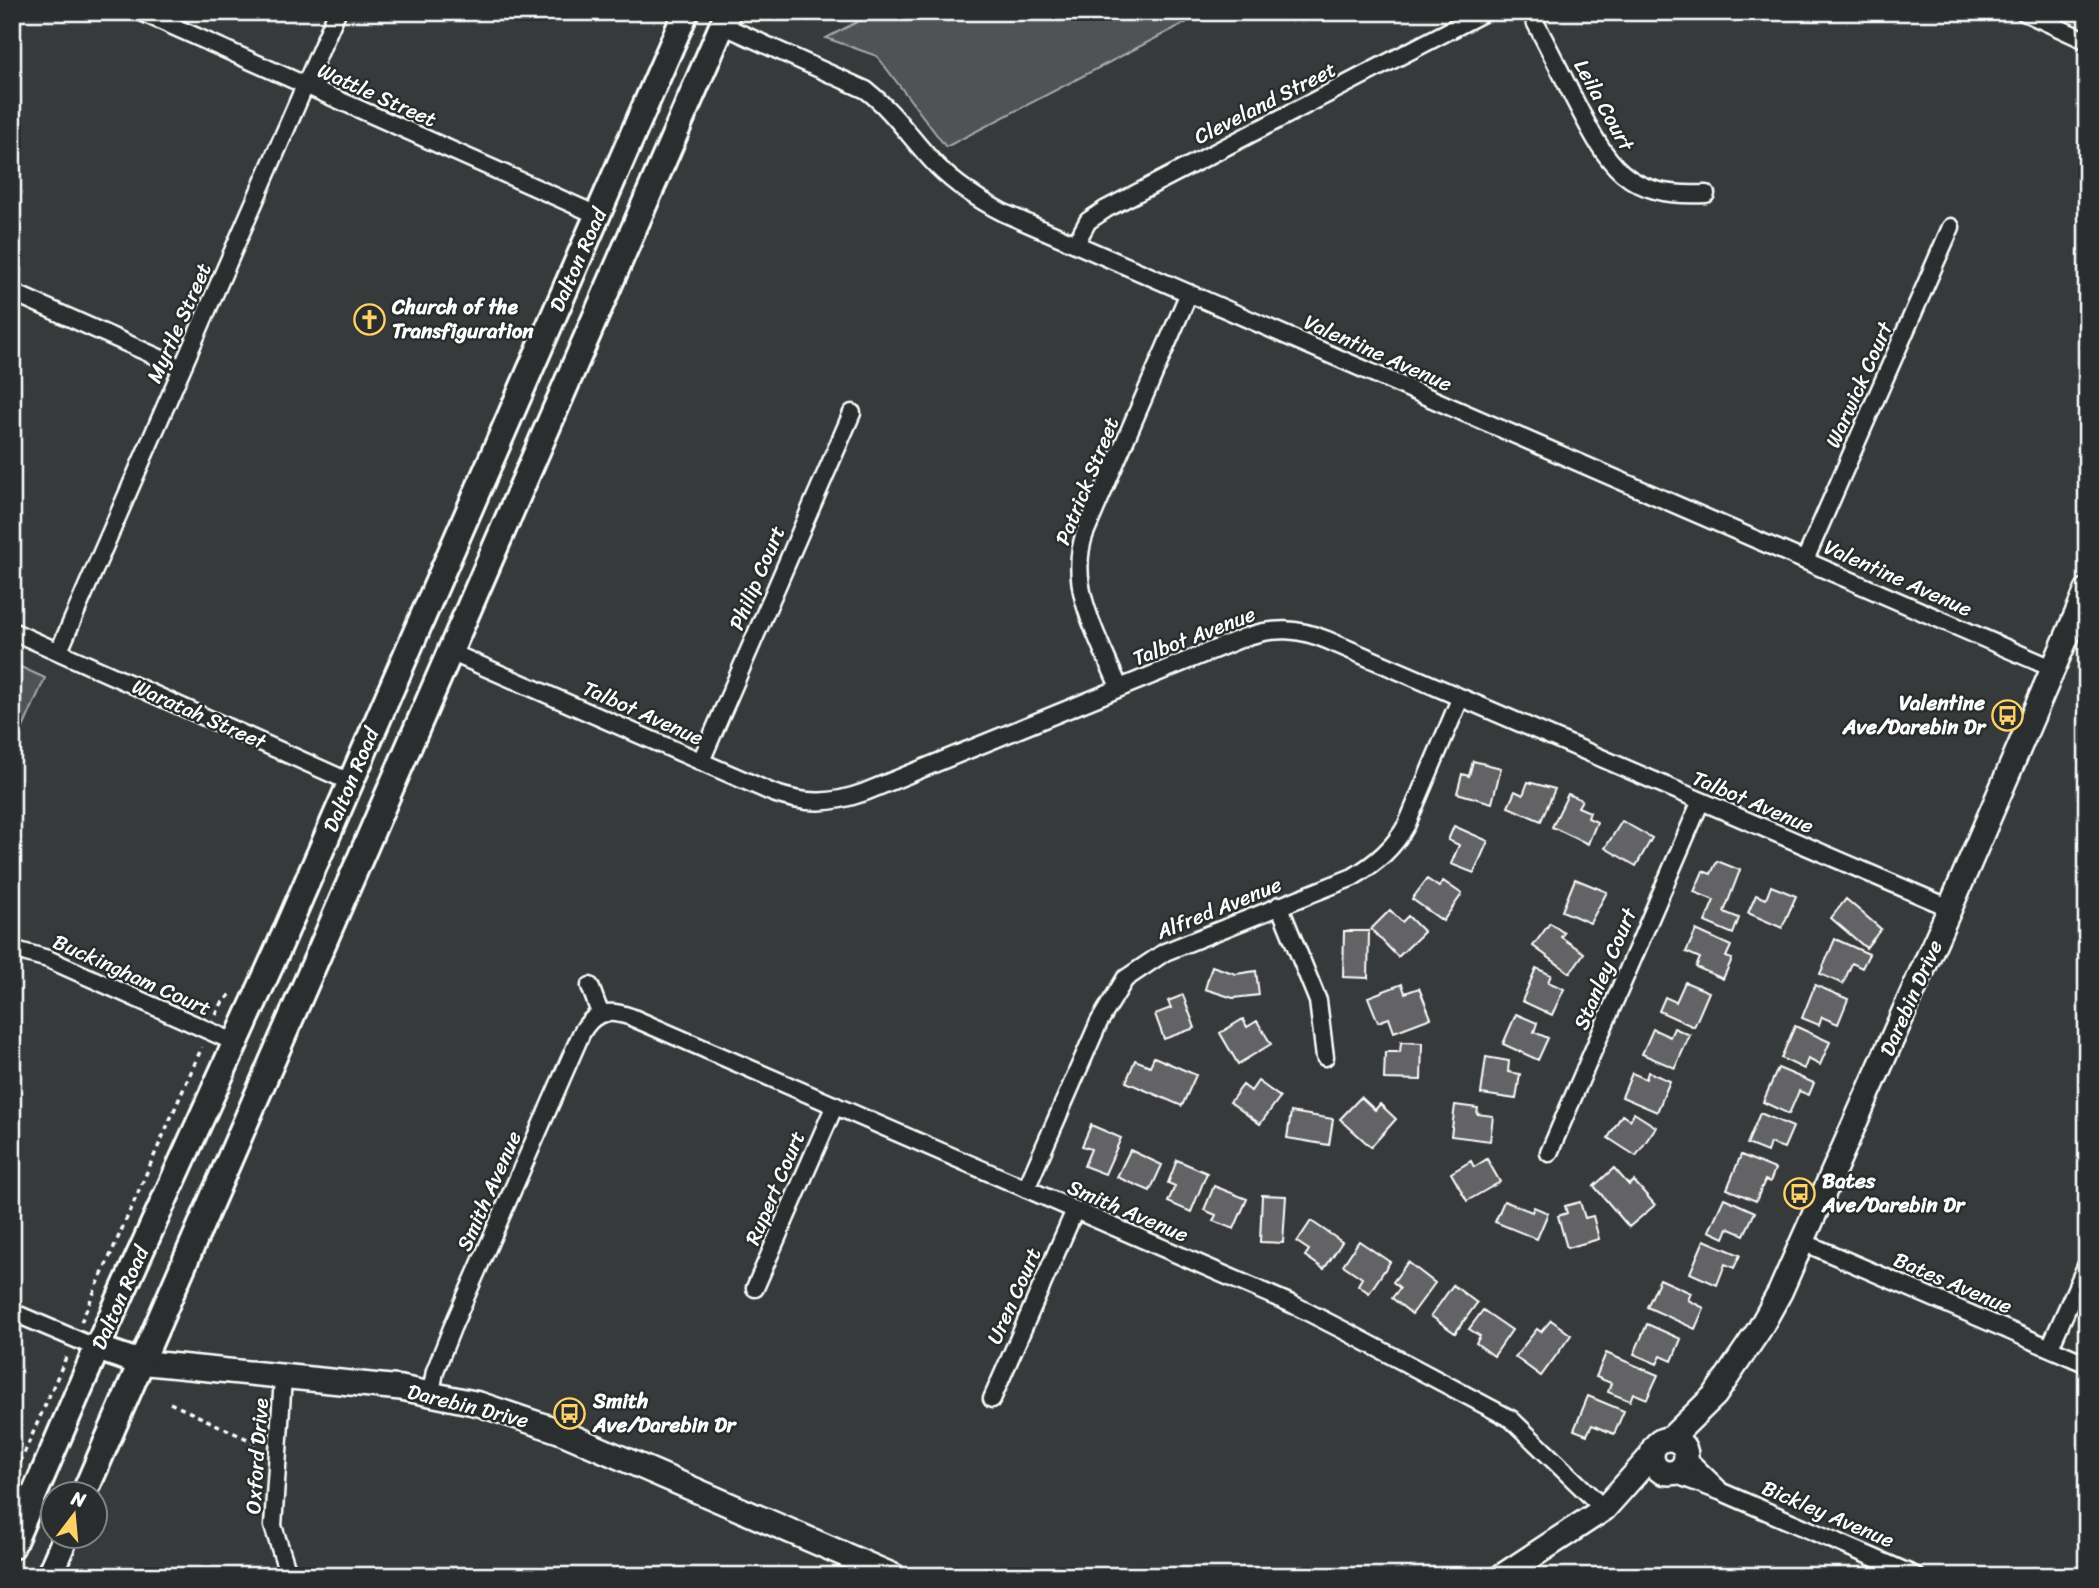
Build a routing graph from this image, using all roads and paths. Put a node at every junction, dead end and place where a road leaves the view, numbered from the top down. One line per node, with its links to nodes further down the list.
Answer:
1 (141, 12): 9 (street, Wattle Street)
2 (337, 12): 9 (street, Myrtle Street)
3 (686, 12): 11 (main road, Dalton Road)
4 (1485, 12): 13 (street, Cleveland Street)
5 (1530, 12): 10 (street, Leila Court)
6 (2024, 12): 8 (street)
7 (725, 19): 13 (street, Valentine Avenue); 22 (main road, Dalton Road)
8 (2087, 41)
9 (305, 85): 11 (street, Wattle Street); 16 (street, Myrtle Street)
10 (1706, 194)
11 (597, 215): 27 (main road, Dalton Road)
12 (1951, 227): 18 (street, Warwick Court)
13 (1076, 243): 15 (street, Valentine Avenue)
14 (12, 292): 16 (street)
15 (1189, 293): 18 (street, Valentine Avenue); 24 (street, Patrick Street)
16 (182, 368): 21 (street, Myrtle Street)
17 (852, 413): 26 (street, Philip Court)
18 (1805, 560): 23 (street, Valentine Avenue)
19 (2087, 590): 23 (street, Darebin Drive)
20 (12, 631): 21 (street, Waratah Street)
21 (59, 651): 27 (street, Waratah Street)
22 (450, 652): 26 (street, Talbot Avenue); 28 (main road, Dalton Road)
23 (2052, 668): 31 (street, Darebin Drive)
24 (1119, 687): 25 (street, Talbot Avenue); 26 (street, Talbot Avenue)
25 (1460, 699): 29 (street, Talbot Avenue); 30 (street, Alfred Avenue)
26 (701, 761)
27 (350, 782): 28 (main road, Waratah Street); 36 (main road, Dalton Road)
28 (386, 797): 49 (main road, Dalton Road)
29 (1700, 803): 31 (street, Talbot Avenue); 39 (street, Stanley Court)
30 (1279, 905): 37 (street); 40 (street, Alfred Avenue)
31 (1950, 908): 42 (street, Darebin Drive)
32 (12, 949): 35 (street, Buckingham Court)
33 (590, 986): 34 (street)
34 (600, 1013): 38 (street, Smith Avenue); 52 (street, Smith Avenue)
35 (208, 1031): 36 (street, Buckingham Court); 46 (path)
36 (234, 1042): 48 (main road, Dalton Road)
37 (1325, 1057)
38 (835, 1105): 40 (street, Smith Avenue); 44 (street, Rupert Court)
39 (1549, 1153)
40 (1026, 1189): 41 (street, Smith Avenue)
41 (1075, 1210): 53 (street, Uren Court); 59 (street, Smith Avenue)
42 (1803, 1242): 47 (street, Bates Avenue); 56 (street, Darebin Drive)
43 (2087, 1264): 47 (street)
44 (755, 1288)
45 (12, 1312): 46 (street)
46 (74, 1340): 48 (street); 58 (path)
47 (2050, 1347): 50 (street, Bates Avenue)
48 (97, 1348): 49 (main road); 60 (main road, Dalton Road)
49 (138, 1362): 51 (street, Darebin Drive); 57 (main road, Dalton Road)
50 (2087, 1364)
51 (283, 1378): 52 (street, Darebin Drive); 64 (street, Oxford Drive)
52 (431, 1393): 65 (street, Darebin Drive)
53 (992, 1399)
54 (170, 1403): 55 (path)
55 (258, 1444)
56 (1672, 1458): 59 (street, Darebin Drive); 62 (street, Bickley Avenue)
57 (89, 1480)
58 (12, 1481)
59 (1608, 1506): 66 (street, Darebin Drive)
60 (12, 1546)
61 (60, 1550): 63 (main road)
62 (1879, 1568): 67 (street, Bickley Avenue)
63 (49, 1576)
64 (289, 1576)
65 (894, 1576)
66 (1502, 1576)
67 (1916, 1576)

